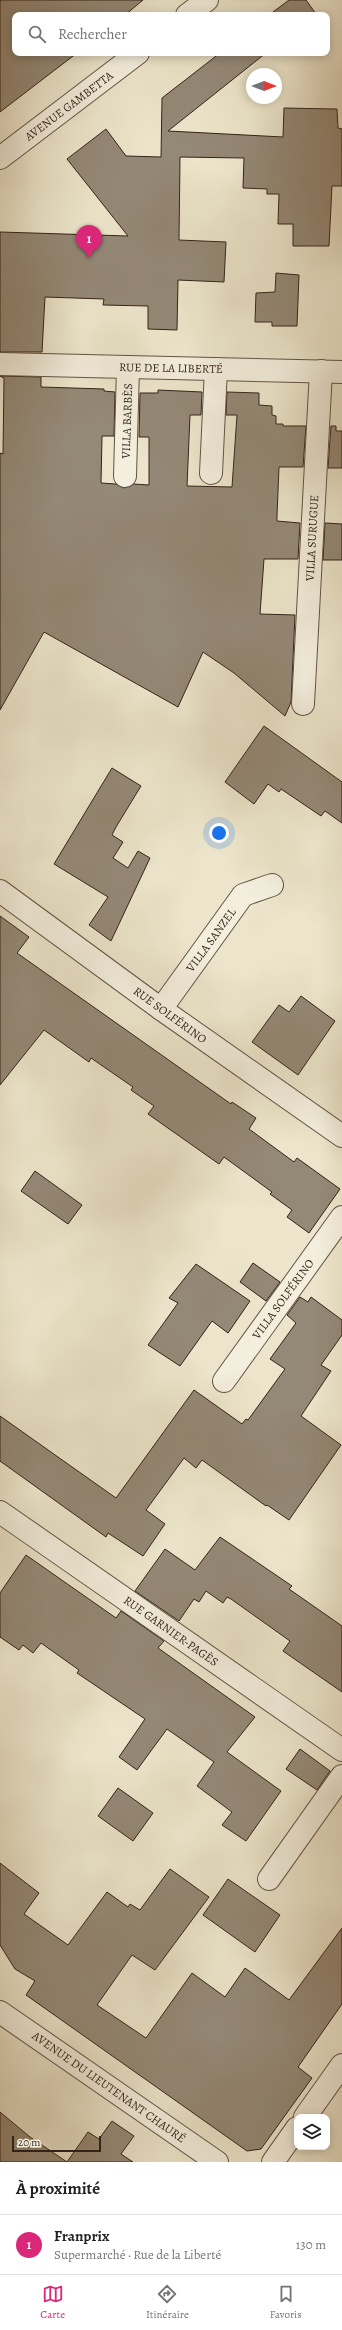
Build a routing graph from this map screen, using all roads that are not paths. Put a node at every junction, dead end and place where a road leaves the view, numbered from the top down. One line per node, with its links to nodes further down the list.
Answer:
1 (207, 0): 2 (street)
2 (191, 12)
3 (134, 56): 4 (street, AVENUE GAMBETTA)
4 (0, 158)
5 (0, 364): 6 (street, RUE DE LA LIBERTÉ)
6 (128, 367): 7 (street, RUE DE LA LIBERTÉ); 11 (street, VILLA BARBÈS)
7 (216, 369): 8 (street, RUE DE LA LIBERTÉ); 10 (street)
8 (321, 371): 9 (street, RUE DE LA LIBERTÉ); 12 (street, VILLA SURUGUE)
9 (342, 372)
10 (211, 473)
11 (125, 476)
12 (303, 704)
13 (272, 885): 15 (street, VILLA SANZEL)
14 (0, 891): 15 (street, RUE SOLFÉRINO)
15 (161, 1009): 16 (street, RUE SOLFÉRINO)
16 (342, 1136)
17 (342, 1217): 18 (street, VILLA SOLFÉRINO)
18 (224, 1380)
19 (0, 1512): 20 (street, RUE GARNIER-PAGÈS)
20 (342, 1750)
21 (342, 1776): 22 (street)
22 (269, 1879)
23 (0, 2012): 27 (street, AVENUE DU LIEUTENANT CHAURÉ)
24 (342, 2065): 25 (street)
25 (307, 2114)
26 (294, 2132): 28 (street)
27 (217, 2162)
28 (273, 2162)

